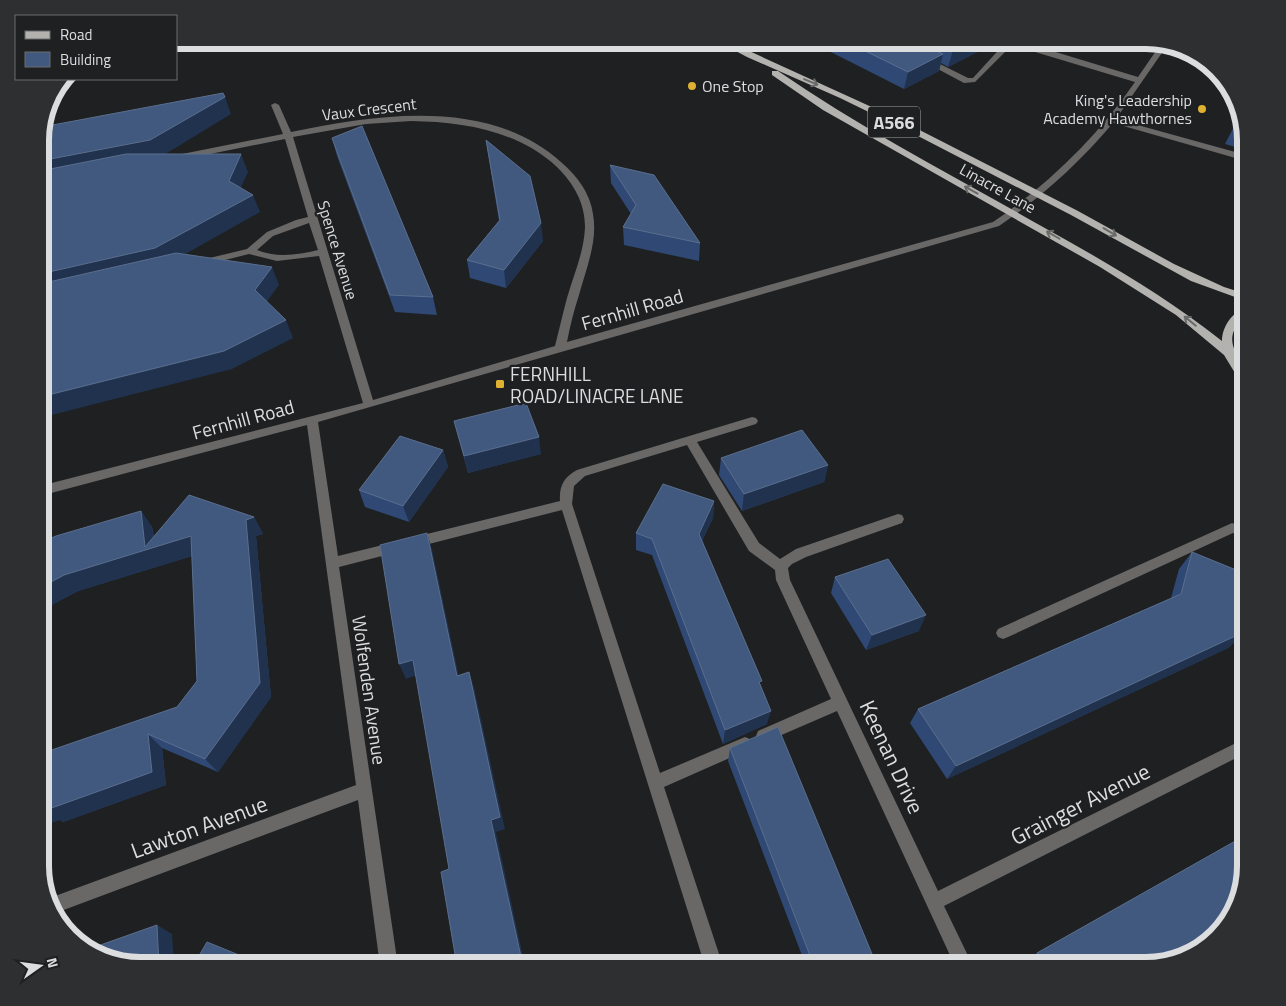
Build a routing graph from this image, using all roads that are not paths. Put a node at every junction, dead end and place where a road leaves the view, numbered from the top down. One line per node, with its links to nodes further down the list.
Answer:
1 (736, 49): 5 (main road, Linacre Lane / A566)
2 (1002, 49): 6 (street)
3 (1035, 49): 7 (street)
4 (1160, 50): 7 (street, Fernhill Road)
5 (750, 56): 13 (main road, Linacre Lane / A566, one-way to 13); 14 (main road, Linacre Lane / A566, one-way to 5)
6 (916, 56)
7 (1138, 80): 9 (street, Fernhill Road)
8 (276, 105): 10 (street, Spence Avenue)
9 (1110, 120): 11 (street); 13 (street, Fernhill Road)
10 (288, 136): 12 (street, Vaux Crescent); 15 (street, Spence Avenue); 21 (street, Vaux Crescent)
11 (1237, 155)
12 (174, 159)
13 (1036, 193): 14 (street, Fernhill Road); 19 (main road, Linacre Lane / A566, one-way to 19)
14 (1013, 213): 21 (street, Fernhill Road); 22 (main road, Linacre Lane / A566, one-way to 14)
15 (314, 219): 16 (street); 17 (street, Spence Avenue)
16 (250, 252): 17 (street); 18 (street)
17 (324, 252): 24 (street, Spence Avenue)
18 (193, 265)
19 (1237, 295)
20 (1237, 319): 22 (main road)
21 (560, 348): 24 (street, Fernhill Road)
22 (1228, 352): 23 (main road)
23 (1237, 369)
24 (369, 405): 25 (street, Fernhill Road)
25 (312, 419): 28 (street, Fernhill Road); 32 (street, Wolfenden Avenue)
26 (752, 421): 27 (street)
27 (690, 440): 29 (street); 33 (street)
28 (49, 489)
29 (566, 504): 32 (street); 37 (street)
30 (898, 519): 33 (street)
31 (1237, 530): 34 (street)
32 (332, 563): 38 (street, Wolfenden Avenue)
33 (782, 567): 35 (street, Keenan Drive)
34 (1003, 633)
35 (841, 702): 37 (street); 39 (street, Keenan Drive)
36 (1237, 750): 39 (street, Grainger Avenue)
37 (655, 783): 42 (street)
38 (364, 790): 40 (street, Lawton Avenue); 41 (street, Wolfenden Avenue)
39 (934, 902): 43 (street, Keenan Drive)
40 (57, 904)
41 (389, 957)
42 (711, 957)
43 (960, 957)

